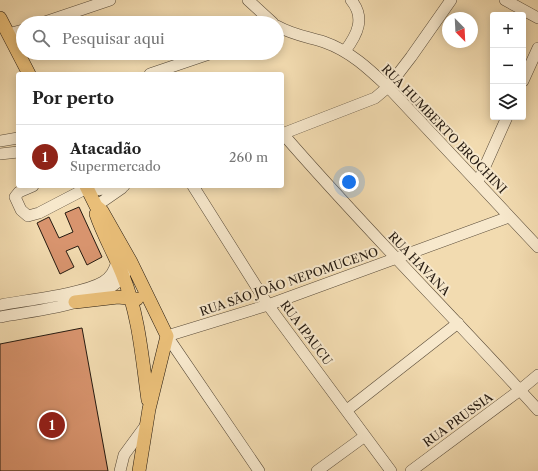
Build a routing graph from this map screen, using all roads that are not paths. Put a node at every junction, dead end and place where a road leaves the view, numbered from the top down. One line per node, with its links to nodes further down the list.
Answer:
1 (110, 0): 6 (street)
2 (248, 0): 7 (street)
3 (351, 0): 15 (street)
4 (451, 0): 21 (street)
5 (505, 0): 9 (street)
6 (63, 16)
7 (265, 16)
8 (0, 18): 12 (main road)
9 (538, 18)
10 (284, 30): 15 (street, RUA HUMBERTO BROCHINI)
11 (16, 32): 12 (street)
12 (8, 34): 14 (main road)
13 (538, 48): 20 (street)
14 (16, 49)
15 (345, 51): 21 (street, RUA HUMBERTO BROCHINI)
16 (22, 60): 18 (main road)
17 (191, 60): 19 (street)
18 (28, 72)
19 (156, 72)
20 (526, 74)
21 (388, 87): 23 (street); 29 (street, RUA HUMBERTO BROCHINI)
22 (506, 120): 29 (street)
23 (284, 133)
24 (284, 136): 37 (street, RUA HAVANA)
25 (16, 138): 26 (street)
26 (0, 141)
27 (16, 152): 28 (street)
28 (0, 154)
29 (478, 182): 35 (street, RUA HUMBERTO BROCHINI)
30 (29, 188): 31 (street)
31 (87, 188): 34 (main road)
32 (121, 188): 34 (street)
33 (194, 188): 45 (street, RUA IPAUCU)
34 (96, 206): 38 (main road); 39 (main road)
35 (509, 217): 36 (street, RUA HUMBERTO BROCHINI); 37 (street, RUA SÃO JOÃO NEPOMUCENO)
36 (538, 247)
37 (396, 259): 45 (street, RUA SÃO JOÃO NEPOMUCENO); 48 (street, RUA HAVANA)
38 (117, 262): 40 (main road); 42 (street)
39 (131, 262): 40 (street); 49 (main road)
40 (124, 276): 41 (main road); 43 (street)
41 (134, 299): 43 (main road); 49 (main road); 52 (main road)
42 (23, 300): 44 (street); 46 (street)
43 (75, 302): 46 (street)
44 (0, 305)
45 (268, 305): 49 (street, RUA SÃO JOÃO NEPOMUCENO); 53 (street, RUA IPAUCU)
46 (28, 312): 47 (street)
47 (0, 317)
48 (458, 323): 51 (street, RUA HAVANA); 53 (street)
49 (167, 336): 52 (main road); 59 (street)
50 (538, 375): 51 (street, RUA PRUSSIA)
51 (520, 390): 54 (street, RUA HAVANA); 62 (street, RUA PRUSSIA)
52 (149, 410): 55 (main road)
53 (347, 410): 56 (street, RUA IPAUCU)
54 (538, 410)
55 (146, 425): 57 (street); 58 (main road)
56 (365, 436): 60 (street); 61 (street, RUA IPAUCU)
57 (120, 471)
58 (139, 471)
59 (259, 471)
60 (317, 471)
61 (391, 471)
62 (411, 471)

